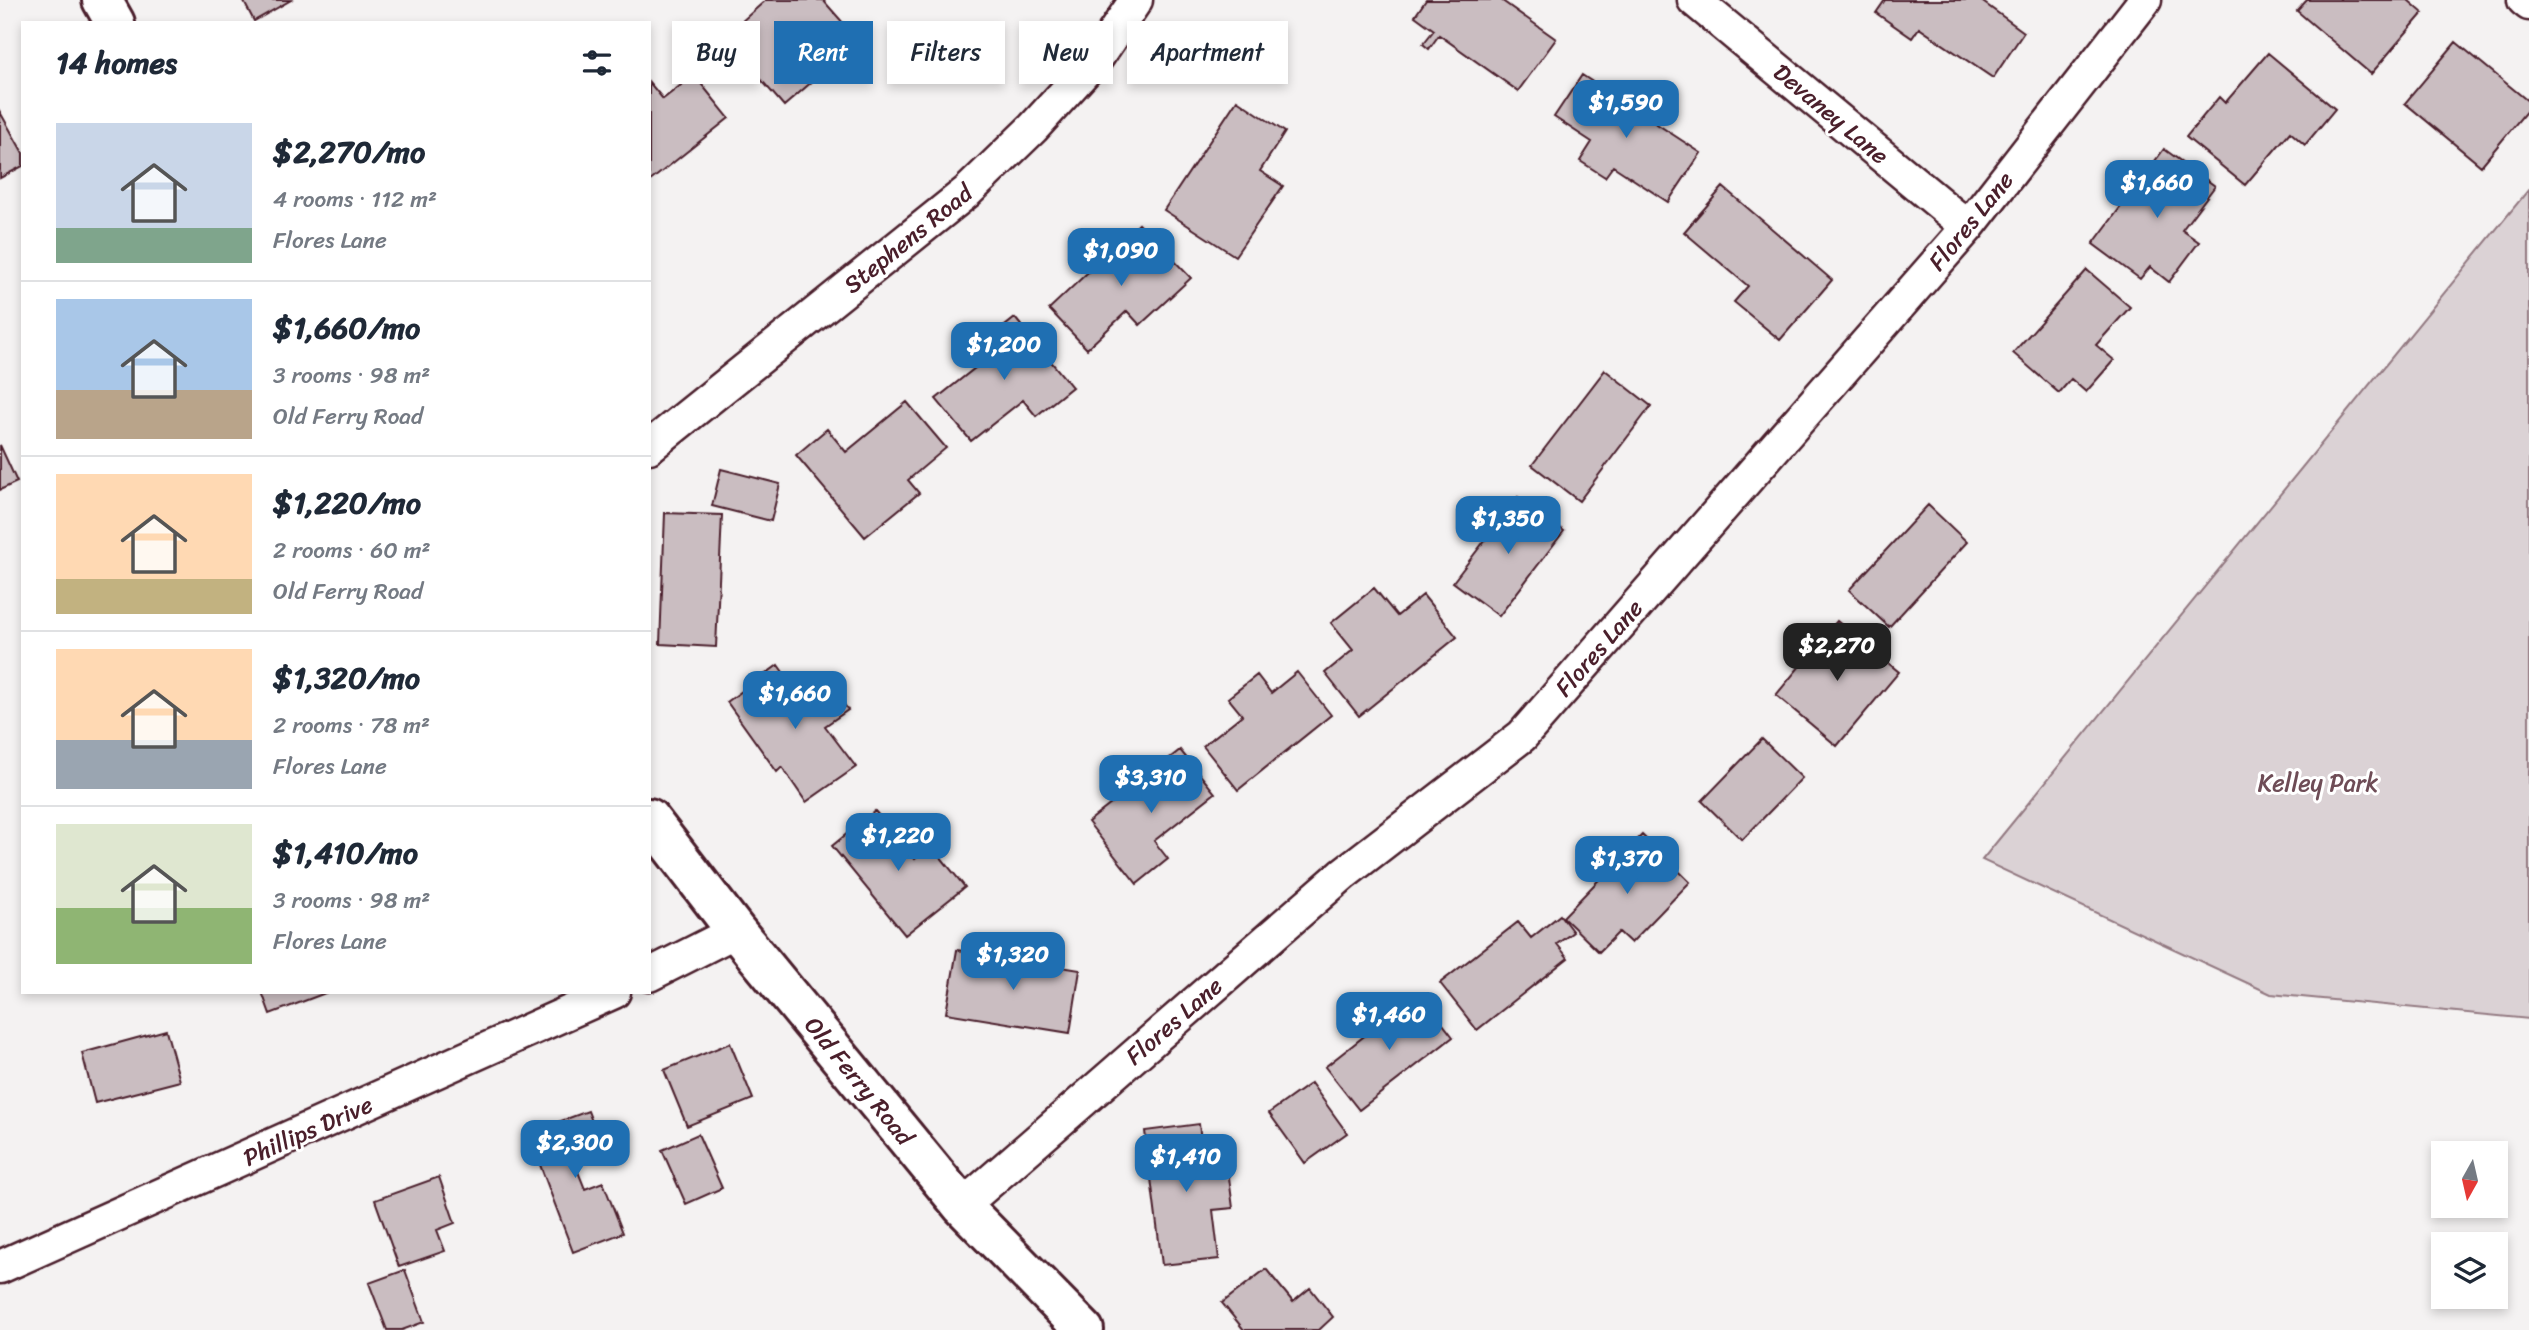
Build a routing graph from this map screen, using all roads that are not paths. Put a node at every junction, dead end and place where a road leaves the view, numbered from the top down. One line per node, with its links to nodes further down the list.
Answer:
1 (102, 0): 7 (street)
2 (1136, 0): 9 (street, Stephens Road)
3 (1694, 0): 8 (street, Devaney Lane)
4 (2145, 0): 8 (street, Flores Lane)
5 (2524, 0): 6 (street)
6 (2529, 4)
7 (114, 21)
8 (1968, 228): 14 (street, Flores Lane)
9 (651, 445)
10 (651, 821): 11 (street, Old Ferry Road)
11 (736, 931): 12 (street); 14 (street, Old Ferry Road)
12 (651, 974)
13 (610, 994): 15 (street, Phillips Drive)
14 (962, 1206): 16 (street, Old Ferry Road)
15 (0, 1267)
16 (1084, 1330)

